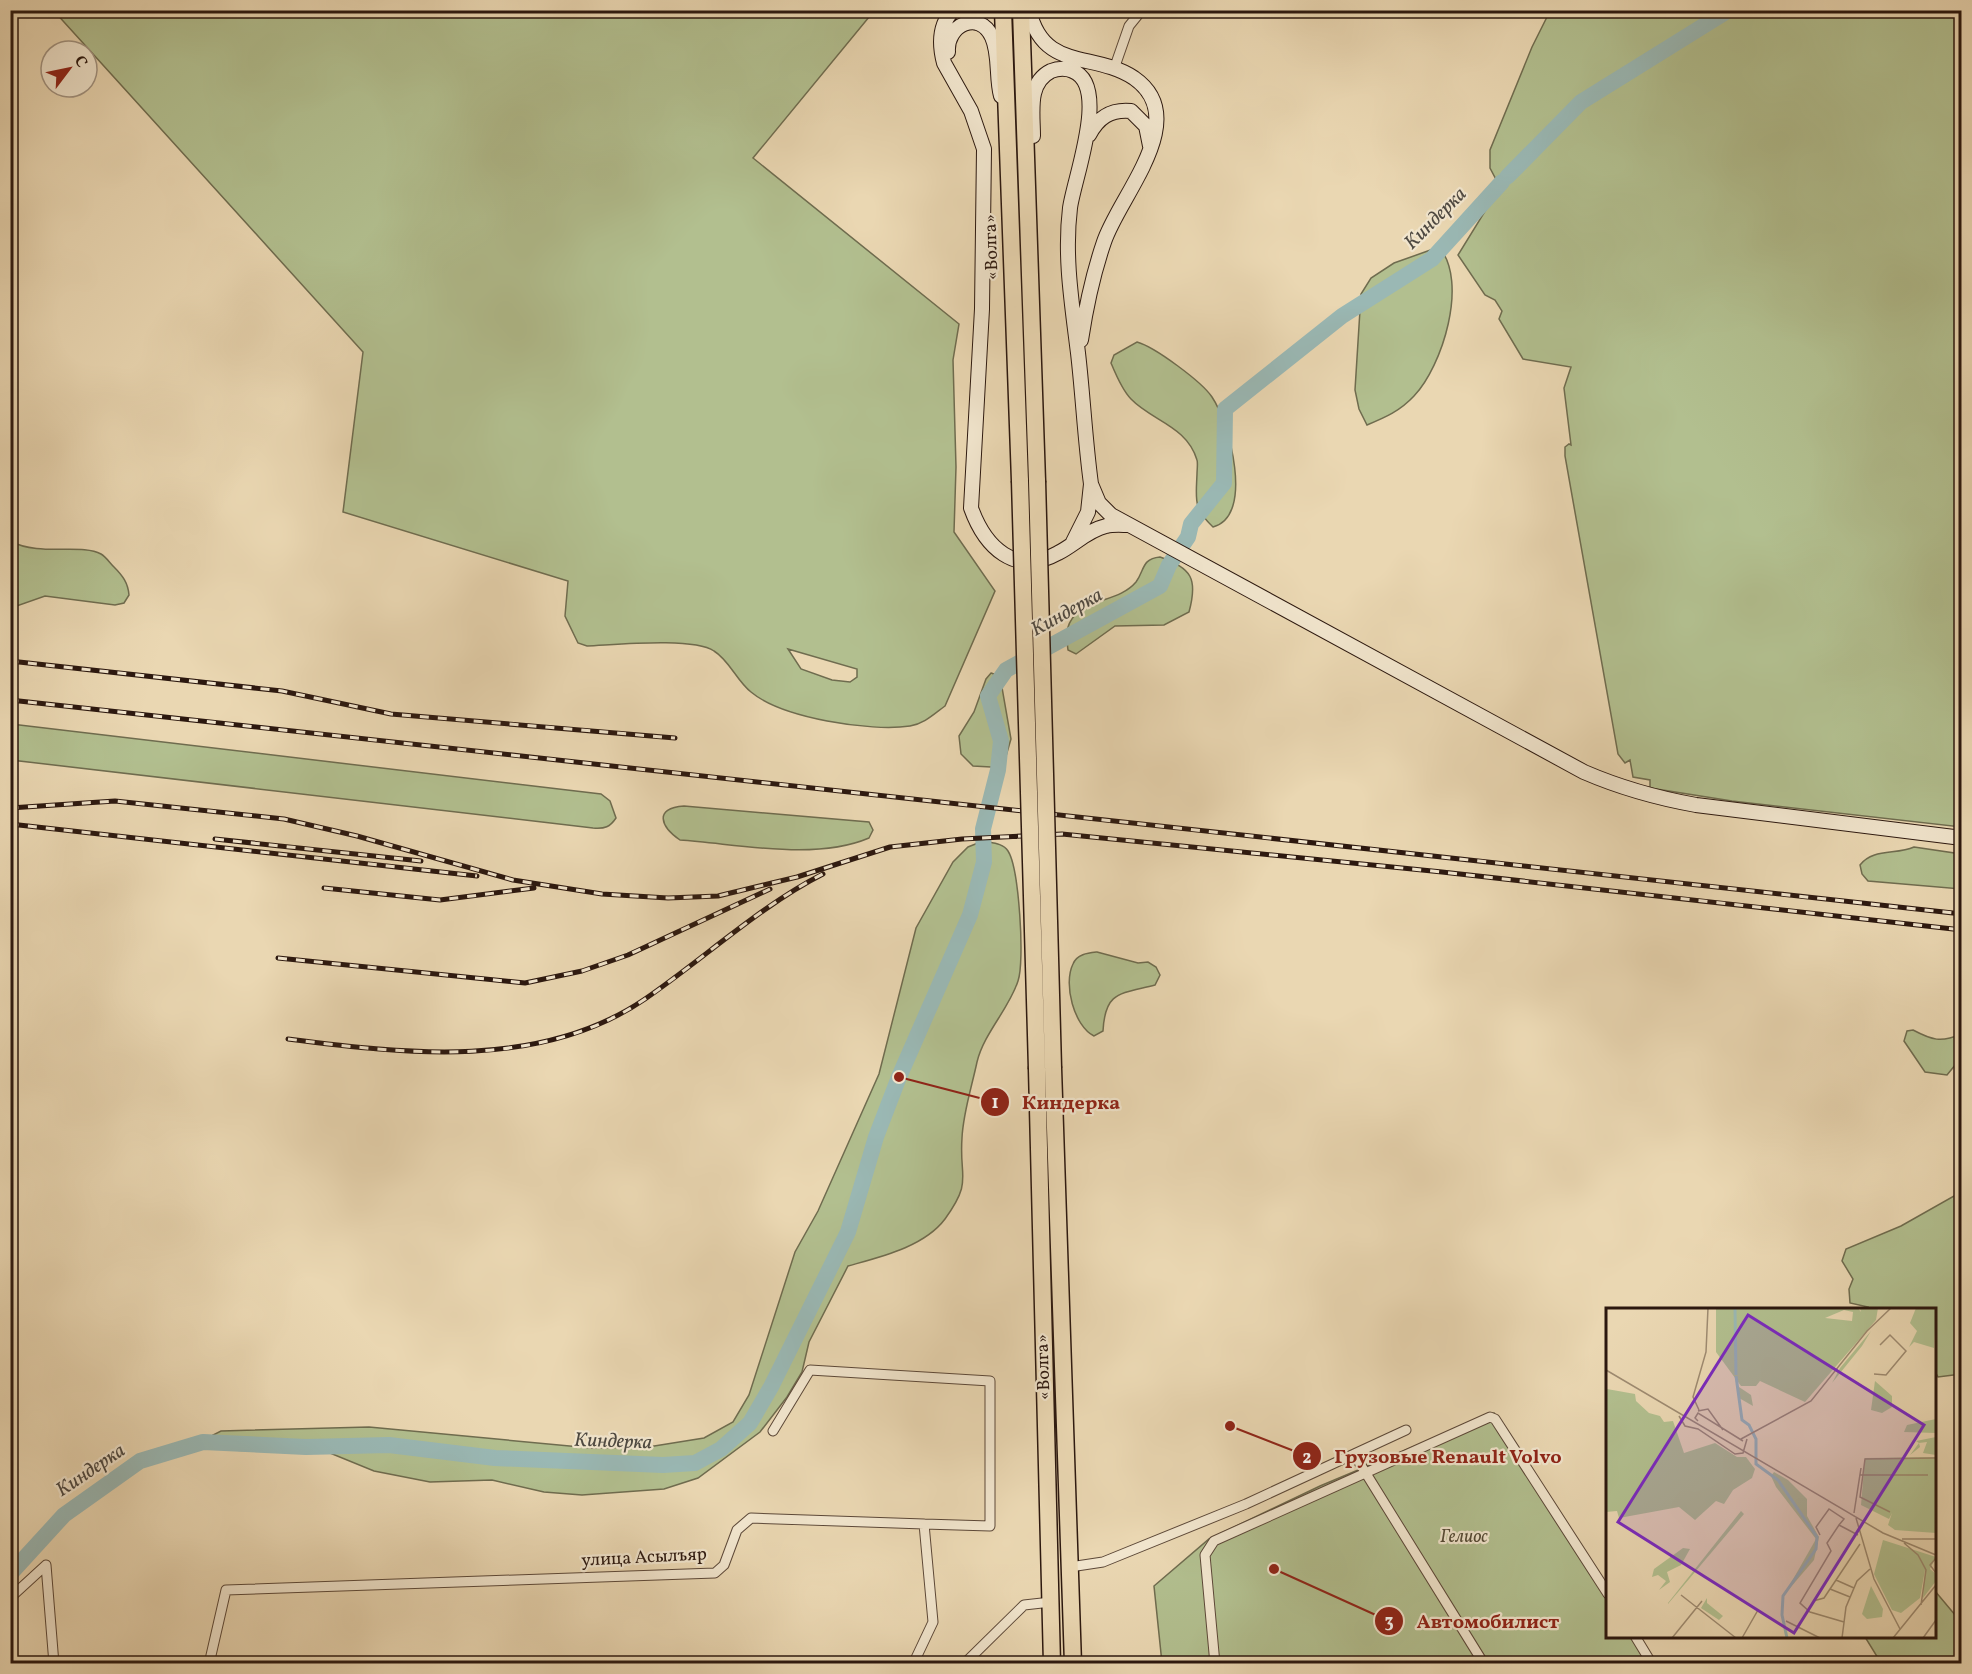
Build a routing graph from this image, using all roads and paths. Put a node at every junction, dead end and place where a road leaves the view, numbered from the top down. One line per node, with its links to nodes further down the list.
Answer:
1 (953, 10): 7 (street)
2 (1002, 10): 8 (highway, «Волга»)
3 (1021, 10): 11 (highway, «Волга»)
4 (1029, 10): 6 (street)
5 (1142, 10): 6 (street)
6 (1114, 69): 10 (street)
7 (956, 82): 8 (street); 16 (street)
8 (1006, 113): 13 (highway, «Волга»)
9 (1084, 145): 10 (street); 11 (street); 12 (street)
10 (1150, 153): 12 (street)
11 (1027, 171): 13 (highway, «Волга»)
12 (1078, 354): 14 (street)
13 (1028, 481): 18 (highway, bridge)
14 (1090, 484): 15 (street); 16 (street)
15 (1129, 525): 16 (street); 17 (street)
16 (1071, 545)
17 (1962, 838)
18 (1045, 1069): 24 (highway, «Волга»); 27 (highway, «Волга»)
19 (1406, 1430): 21 (street)
20 (773, 1431): 23 (street)
21 (1354, 1454): 22 (street); 24 (street)
22 (1366, 1473): 25 (street); 35 (street); 36 (street)
23 (924, 1524): 30 (street, улица Асылъяр); 31 (street)
24 (1070, 1567): 34 (highway, «Волга»)
25 (1606, 1591)
26 (10, 1598): 29 (street)
27 (1051, 1602): 32 (street); 33 (highway, «Волга»)
28 (1636, 1638): 37 (street)
29 (54, 1664)
30 (210, 1664)
31 (920, 1664)
32 (964, 1664)
33 (1052, 1664)
34 (1073, 1664)
35 (1215, 1664)
36 (1484, 1664)
37 (1652, 1664)

